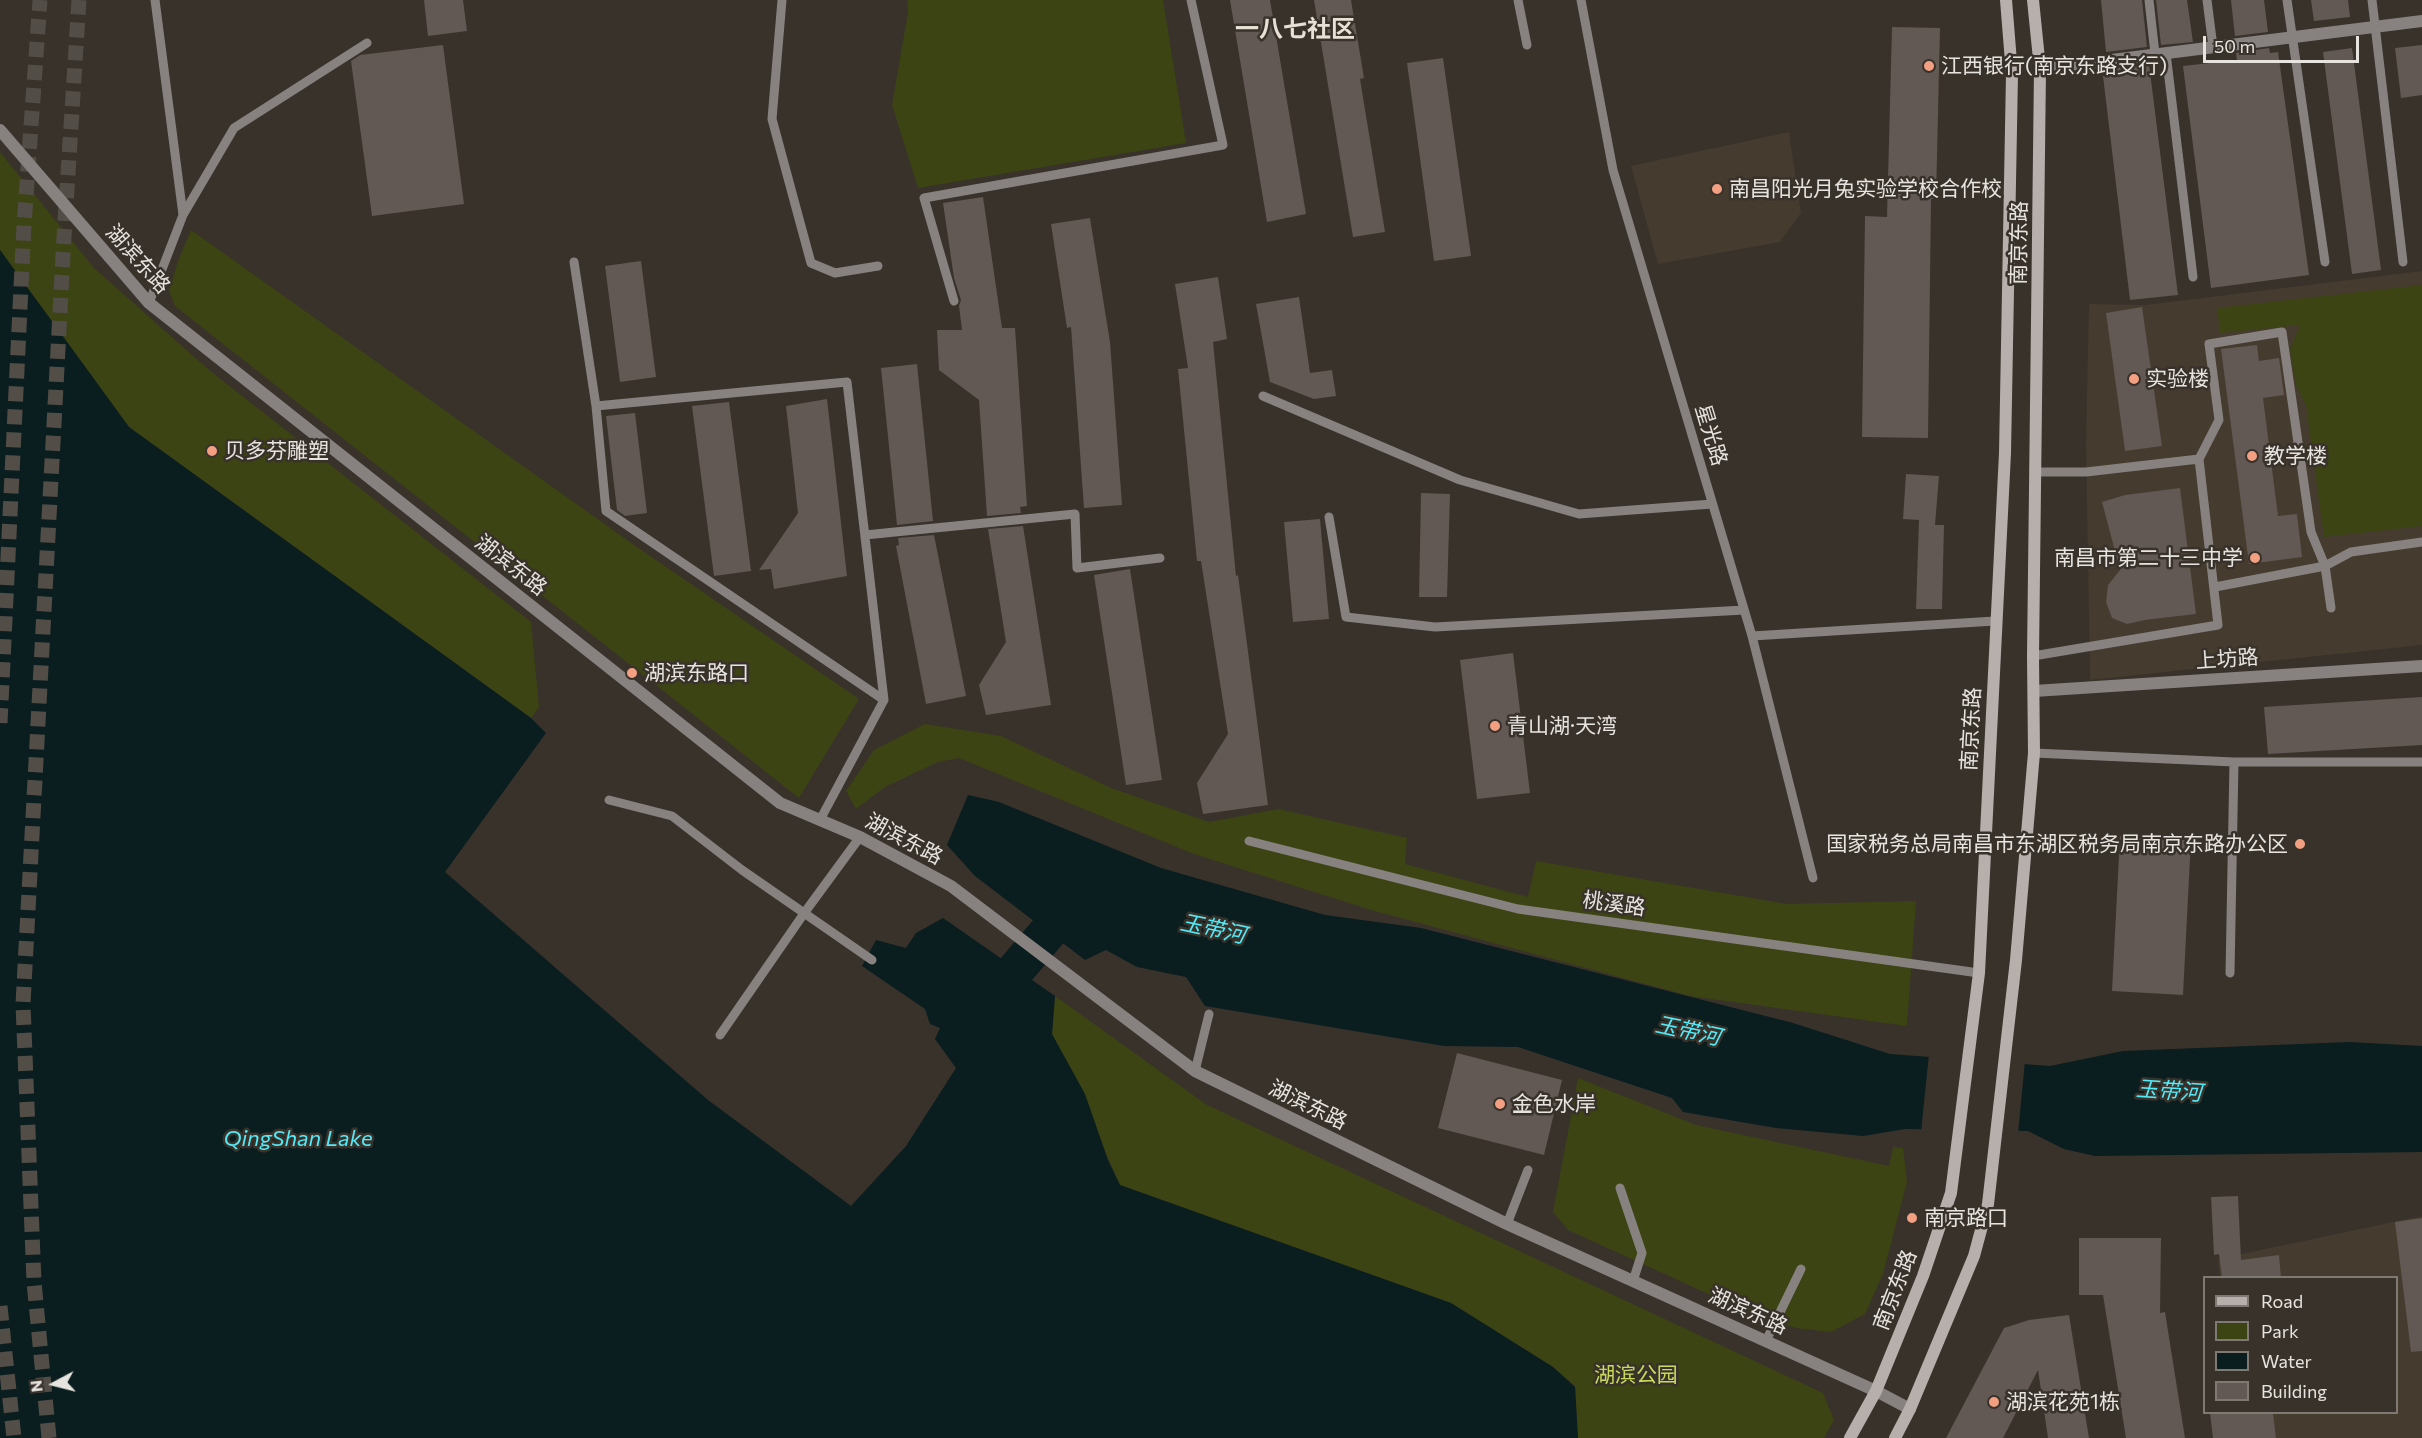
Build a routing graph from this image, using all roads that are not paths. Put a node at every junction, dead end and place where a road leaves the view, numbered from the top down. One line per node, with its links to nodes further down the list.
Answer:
1 (155, 0): 21 (lane)
2 (782, 0): 25 (lane)
3 (1191, 0): 27 (lane)
4 (1518, 0): 16 (lane)
5 (1581, 0): 33 (lane, 星光路)
6 (2006, 0): 42 (main road, 南京东路)
7 (2034, 0): 19 (main road, 南京东路)
8 (2149, 0): 18 (lane)
9 (2207, 0): 17 (lane)
10 (2287, 0): 14 (lane)
11 (2372, 0): 13 (lane)
12 (2422, 21): 13 (street)
13 (2374, 27): 14 (street); 24 (lane)
14 (2292, 38): 17 (street); 23 (lane)
15 (367, 43): 21 (lane)
16 (1527, 45)
17 (2213, 47): 18 (street)
18 (2161, 54): 19 (street); 26 (lane)
19 (2040, 69): 32 (main road, 南京东路)
20 (0, 130): 28 (street, 湖滨东路)
21 (183, 215): 28 (lane)
22 (574, 262): 30 (lane)
23 (2325, 262)
24 (2403, 262)
25 (878, 266)
26 (2193, 277)
27 (954, 301)
28 (149, 303): 52 (street, 湖滨东路)
29 (1263, 396): 33 (lane)
30 (596, 406): 35 (lane); 47 (lane)
31 (2199, 459): 32 (lane); 38 (lane); 39 (lane)
32 (2036, 471): 44 (main road, 南京东路)
33 (1712, 504): 41 (lane, 星光路)
34 (1329, 517): 41 (lane)
35 (865, 535): 37 (lane); 47 (lane)
36 (2422, 542): 38 (lane)
37 (1160, 558)
38 (2325, 566): 39 (lane); 40 (lane)
39 (2215, 587): 44 (lane)
40 (2331, 608)
41 (1744, 610): 43 (lane, 星光路)
42 (1995, 621): 43 (lane); 58 (main road, 南京东路)
43 (1752, 636): 55 (lane, 星光路)
44 (2033, 656): 46 (main road, 南京东路)
45 (2422, 666): 46 (street, 上坊路)
46 (2034, 691): 48 (main road, 南京东路)
47 (884, 700): 52 (lane)
48 (2034, 753): 49 (lane); 70 (main road, 南京东路)
49 (2234, 762): 50 (lane); 59 (lane)
50 (2422, 762)
51 (609, 800): 56 (lane)
52 (820, 820): 53 (street, 湖滨东路)
53 (860, 837): 56 (lane); 62 (street, 湖滨东路)
54 (1249, 841): 58 (lane, 桃溪路)
55 (1813, 878)
56 (805, 912): 57 (lane); 61 (lane)
57 (872, 960)
58 (1979, 973): 69 (main road, 南京东路)
59 (2230, 973)
60 (1209, 1014): 62 (lane)
61 (720, 1035)
62 (1195, 1071): 65 (street, 湖滨东路)
63 (1528, 1170): 65 (lane)
64 (1620, 1188): 67 (lane)
65 (1507, 1224): 67 (street, 湖滨东路)
66 (1801, 1269): 68 (lane)
67 (1633, 1281): 68 (street, 湖滨东路)
68 (1766, 1341): 69 (street, 湖滨东路)
69 (1876, 1391): 70 (street, 湖滨东路); 71 (main road, 南京东路)
70 (1910, 1409): 72 (main road, 南京东路)
71 (1850, 1438)
72 (1894, 1438)

